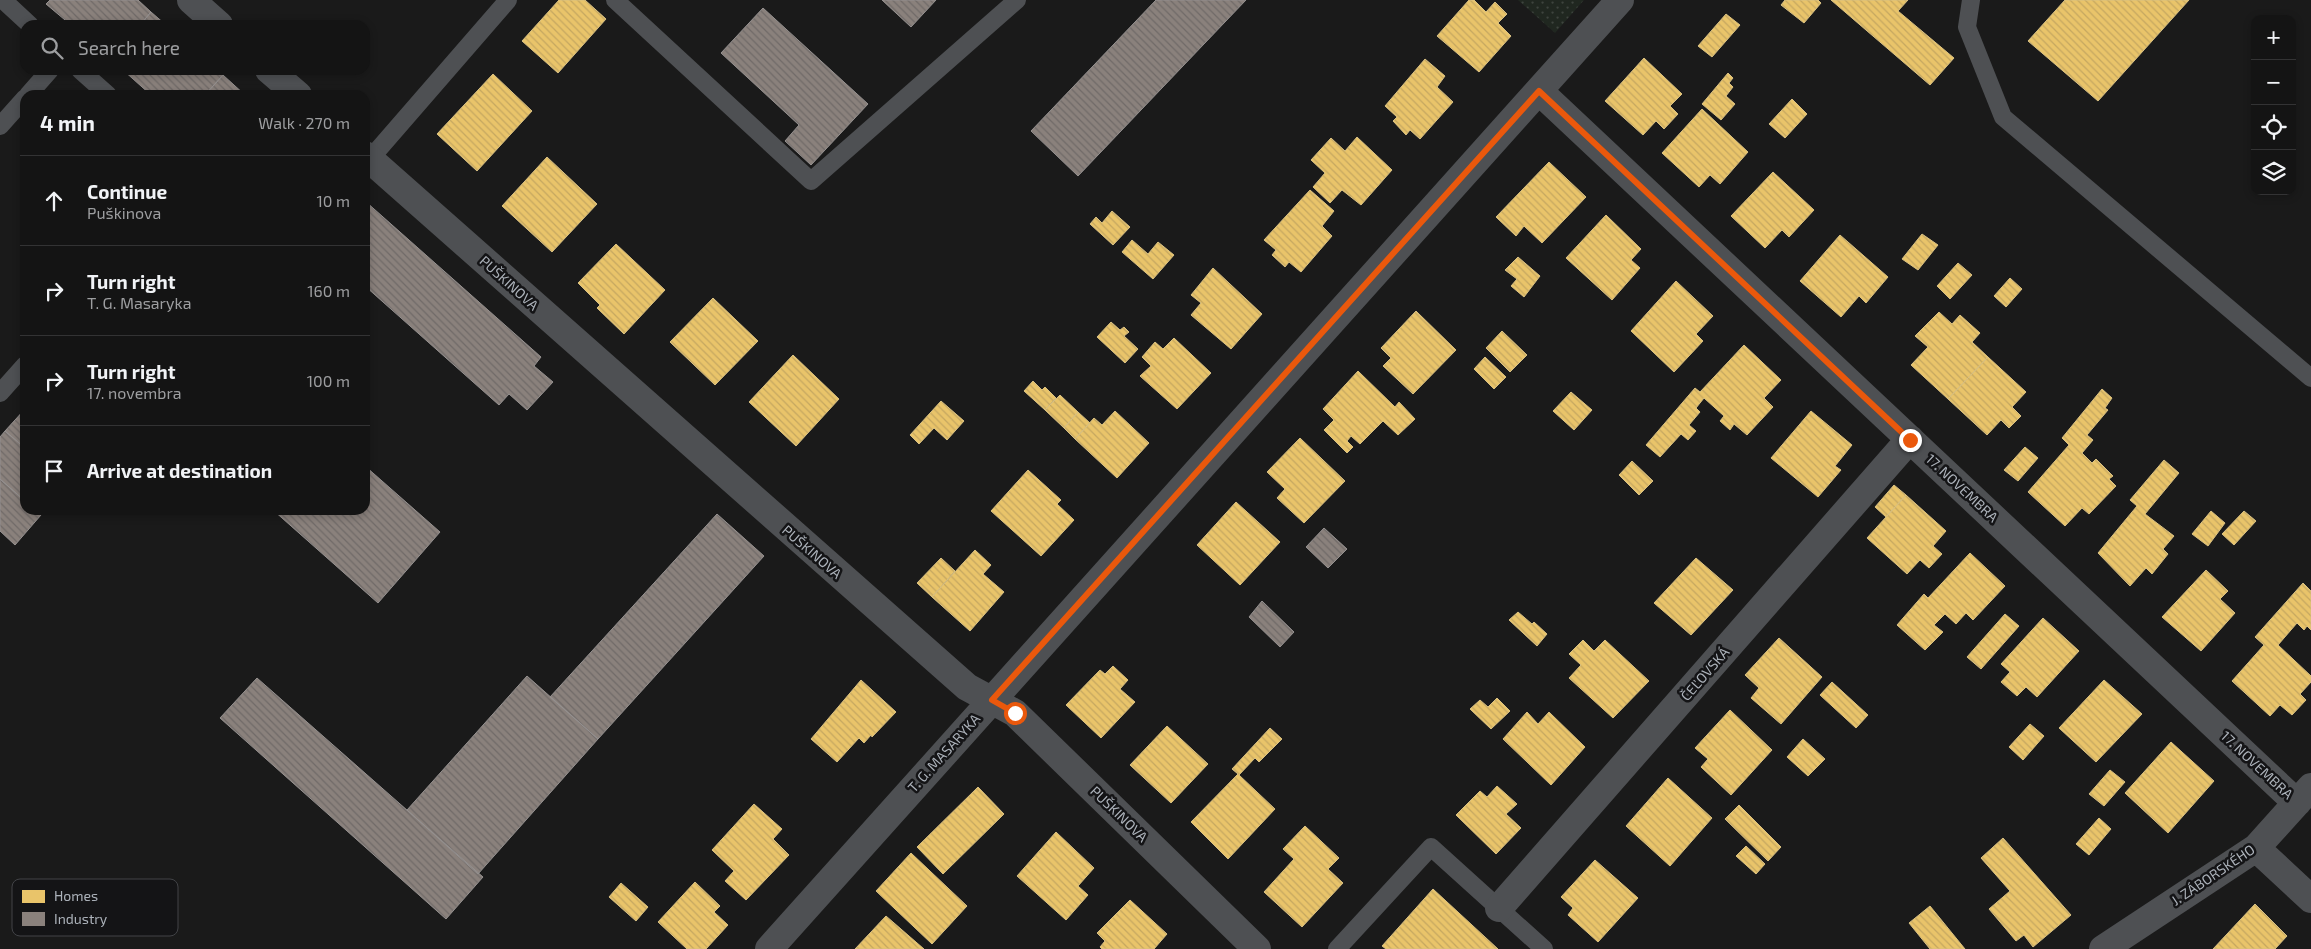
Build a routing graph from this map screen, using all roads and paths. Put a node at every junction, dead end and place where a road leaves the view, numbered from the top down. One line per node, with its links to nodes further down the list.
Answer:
1 (3, 0): 8 (lane)
2 (191, 0): 9 (street)
3 (508, 0): 19 (lane)
4 (615, 0): 5 (lane)
5 (1017, 0)
6 (1620, 0): 16 (street, T. G. MASARYKA)
7 (1971, 0): 22 (lane)
8 (25, 20)
9 (213, 20)
10 (46, 75): 13 (lane)
11 (86, 75): 14 (lane)
12 (276, 75): 15 (street)
13 (32, 90)
14 (102, 90)
15 (292, 90)
16 (1539, 91): 24 (street, 17. NOVEMBRA); 25 (street, T. G. MASARYKA)
17 (20, 104): 18 (lane)
18 (0, 126)
19 (370, 154)
20 (370, 160): 25 (street, PUŠKINOVA)
21 (20, 371): 23 (lane)
22 (2311, 378)
23 (0, 393)
24 (1910, 440): 26 (street, 17. NOVEMBRA); 29 (street, ČEĽOVSKÁ)
25 (992, 700): 30 (street, T. G. MASARYKA); 31 (street, PUŠKINOVA)
26 (2304, 795): 27 (street, J. ZÁBORSKÉHO)
27 (2256, 848): 28 (street); 34 (street, J. ZÁBORSKÉHO)
28 (2311, 899)
29 (1499, 908): 32 (lane); 33 (lane)
30 (769, 949)
31 (1257, 949)
32 (1337, 949)
33 (1544, 949)
34 (2103, 949)

